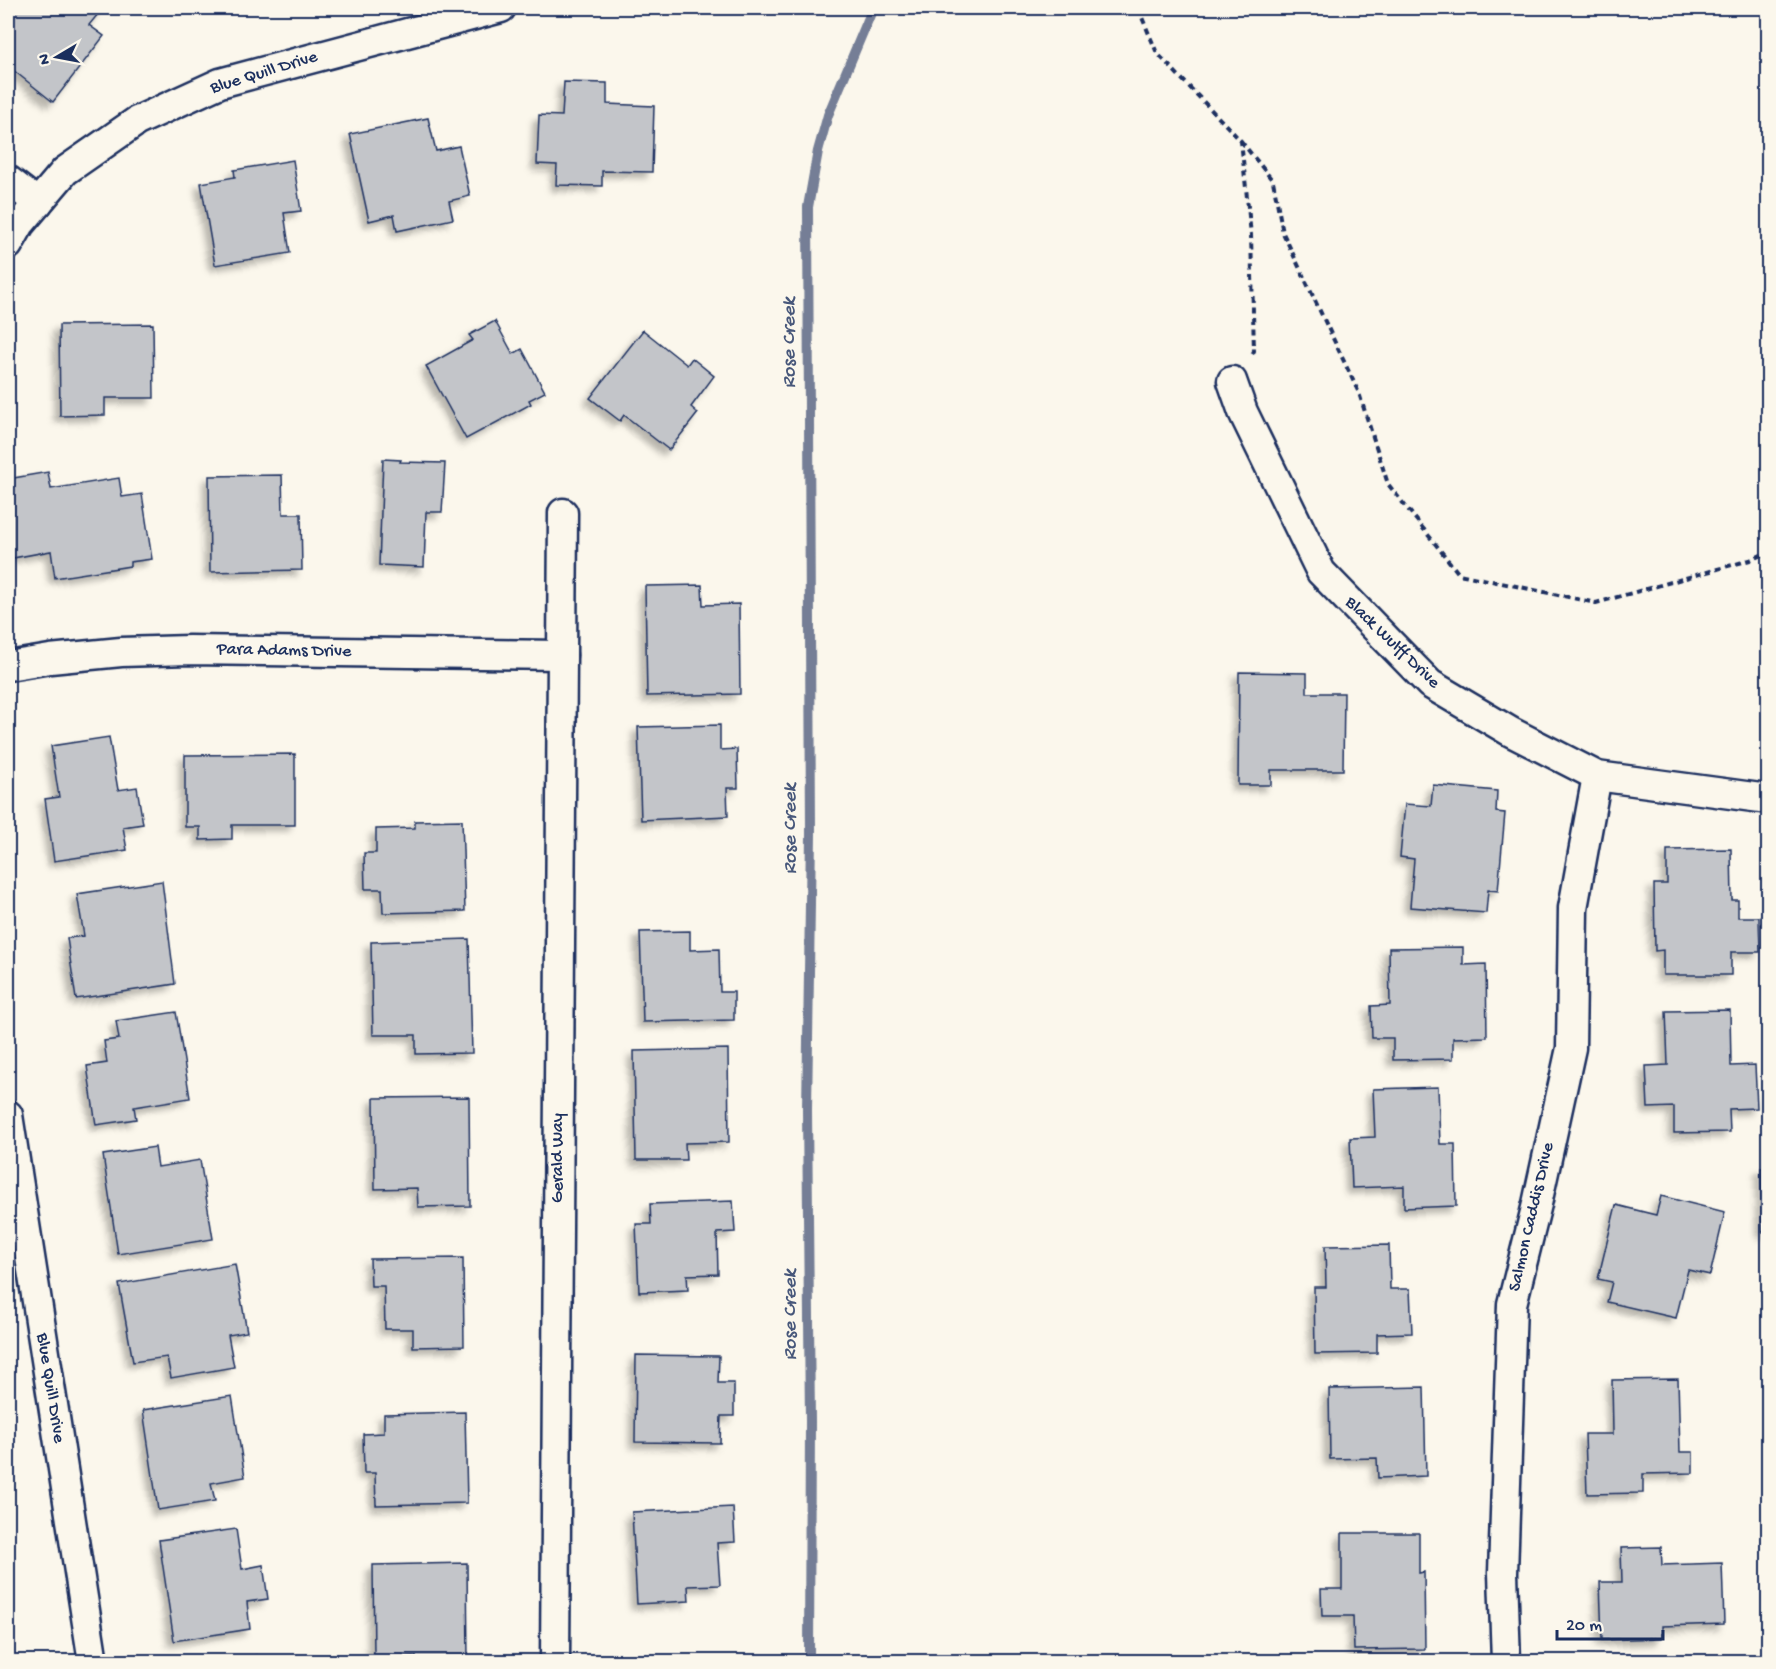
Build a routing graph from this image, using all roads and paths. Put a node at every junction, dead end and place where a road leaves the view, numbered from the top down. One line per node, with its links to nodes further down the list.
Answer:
1 (501, 8): 5 (street, Blue Quill Drive)
2 (1140, 8): 3 (path)
3 (1240, 141): 7 (path); 9 (path)
4 (8, 180): 5 (street)
5 (38, 203): 6 (street, Blue Quill Drive)
6 (8, 245)
7 (1232, 381): 12 (street, Black Wulff Drive)
8 (563, 513): 10 (street, Gerald Way)
9 (1768, 552)
10 (562, 655): 11 (street, Para Adams Drive); 16 (street, Gerald Way)
11 (8, 666)
12 (1596, 776): 13 (street, Black Wulff Drive); 17 (street, Salmon Caddis Drive)
13 (1768, 799)
14 (8, 1115): 15 (street, Blue Quill Drive)
15 (93, 1662)
16 (555, 1662)
17 (1506, 1662)

